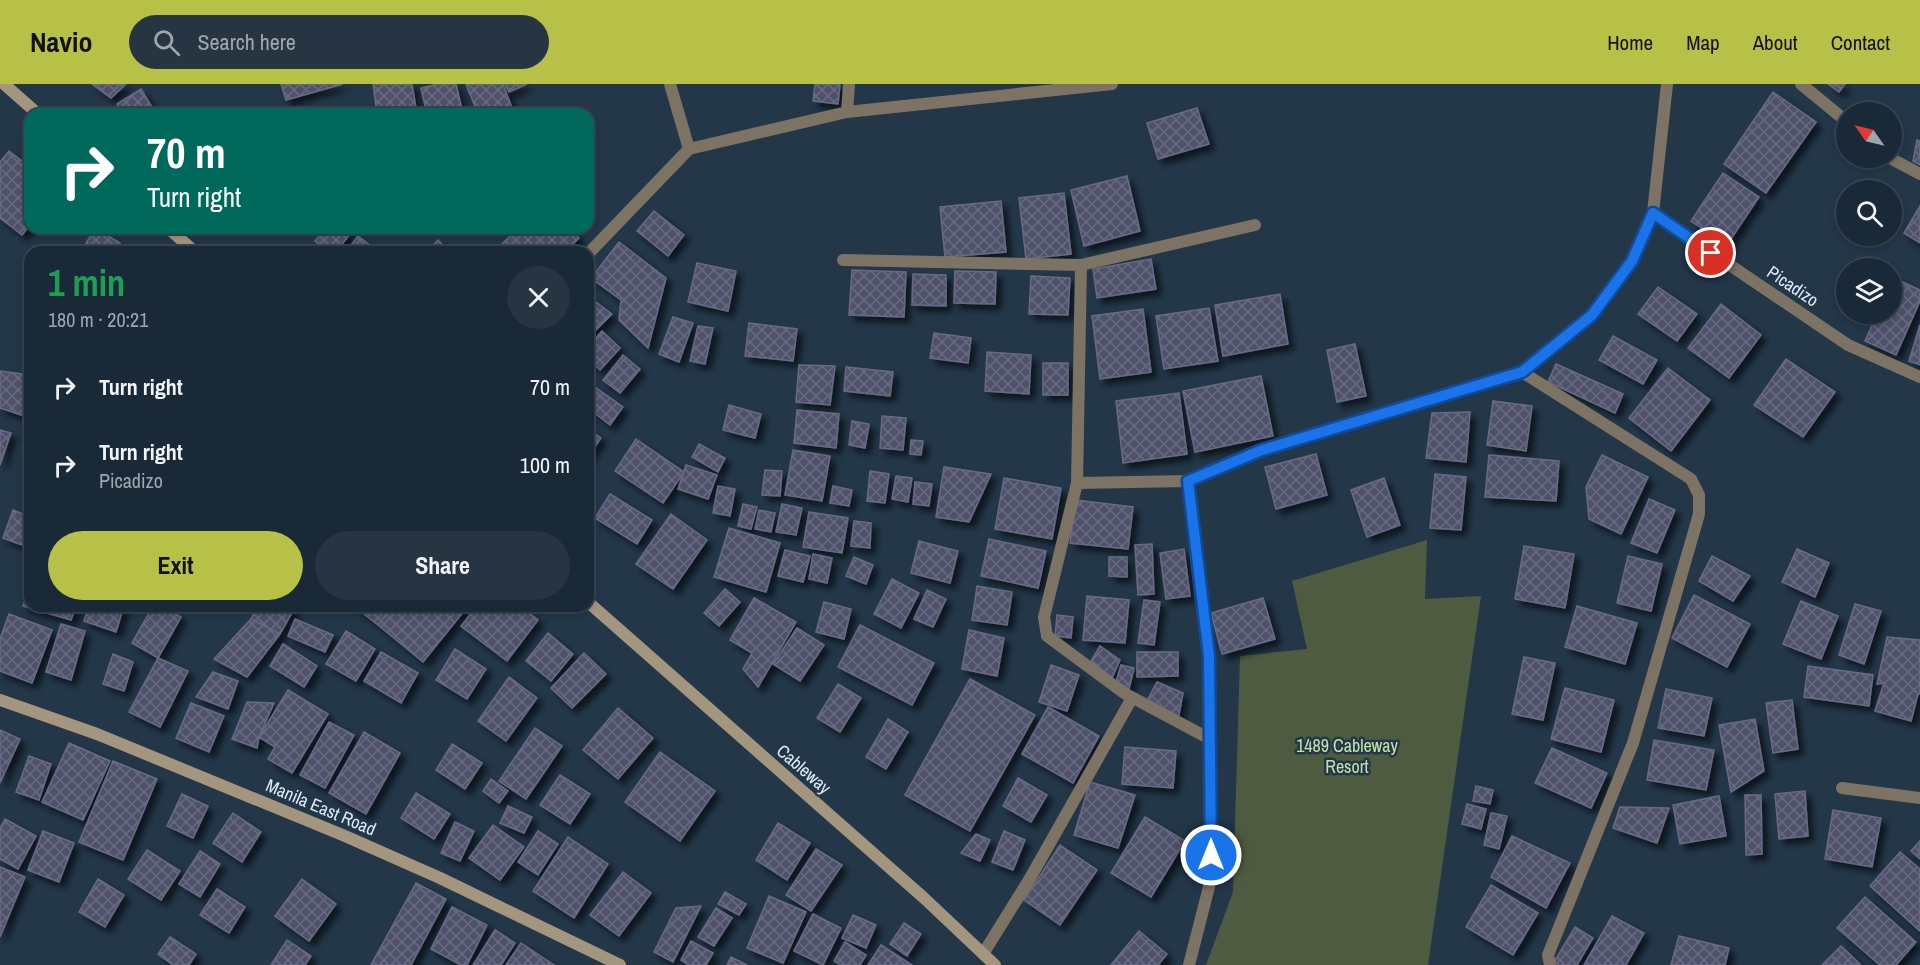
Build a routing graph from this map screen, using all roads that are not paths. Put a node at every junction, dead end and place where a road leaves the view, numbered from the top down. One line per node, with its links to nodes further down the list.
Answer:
1 (3, 84): 7 (main road)
2 (670, 84): 10 (street)
3 (849, 84): 8 (street)
4 (1112, 84): 8 (street)
5 (1667, 84): 13 (street)
6 (1802, 84): 9 (street)
7 (31, 108)
8 (847, 112): 10 (street)
9 (1836, 113)
10 (689, 149): 17 (street)
11 (1902, 164): 12 (street)
12 (1920, 174)
13 (1653, 213): 20 (street); 21 (street, Picadizo)
14 (1255, 225): 19 (street)
15 (175, 234): 16 (main road)
16 (188, 246)
17 (594, 248)
18 (843, 260): 19 (street)
19 (1081, 265): 23 (street)
20 (1522, 372): 22 (street); 34 (street)
21 (1920, 377)
22 (1188, 481): 23 (street); 27 (street)
23 (1077, 483): 25 (street)
24 (594, 607): 30 (main road, Cableway)
25 (1132, 698): 27 (street); 30 (street)
26 (0, 700): 31 (main road, Manila East Road)
27 (1210, 739): 33 (street)
28 (1842, 788): 29 (street)
29 (1920, 798)
30 (983, 954): 32 (main road, Cableway)
31 (620, 965)
32 (995, 965)
33 (1189, 965)
34 (1550, 965)

